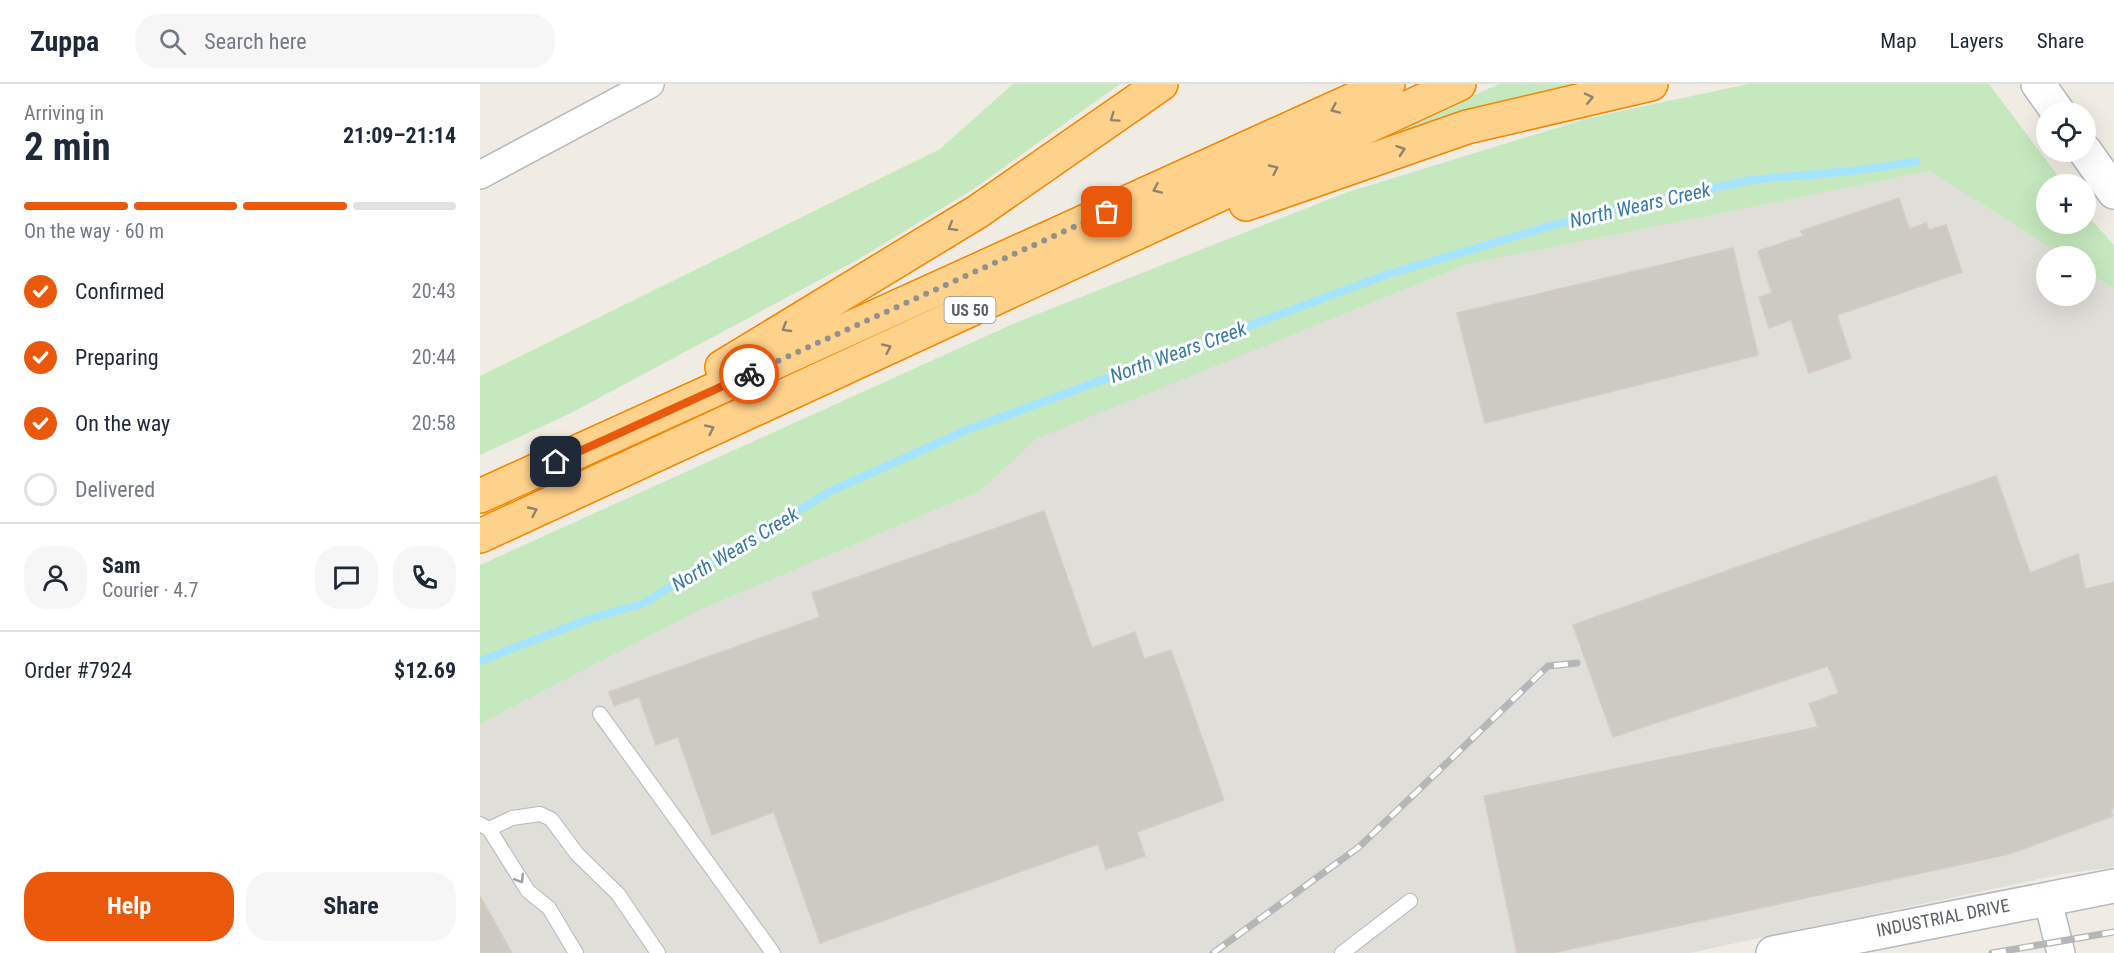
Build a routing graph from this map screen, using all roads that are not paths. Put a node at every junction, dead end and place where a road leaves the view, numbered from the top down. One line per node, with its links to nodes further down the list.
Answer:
1 (650, 84): 9 (street)
2 (1161, 84): 12 (highway, one-way to 12)
3 (1388, 84): 12 (highway, US 50, one-way to 12)
4 (1459, 84): 11 (highway, US 50, one-way to 4)
5 (1651, 84): 11 (highway, one-way to 5)
6 (2038, 84): 7 (main road)
7 (2051, 102)
8 (2093, 162): 10 (main road)
9 (480, 175)
10 (2114, 192)
11 (1030, 282): 14 (highway, US 50, one-way to 11)
12 (594, 445): 13 (highway, US 50)
13 (480, 496)
14 (480, 536)
15 (600, 714): 22 (lane)
16 (485, 826): 20 (lane, one-way to 20); 21 (lane)
17 (2114, 886): 18 (main road, INDUSTRIAL DRIVE)
18 (2047, 897): 24 (main road, INDUSTRIAL DRIVE); 25 (street)
19 (1410, 901): 23 (lane)
20 (576, 953)
21 (658, 953)
22 (773, 953)
23 (1342, 953)
24 (1773, 953)
25 (2061, 953)

